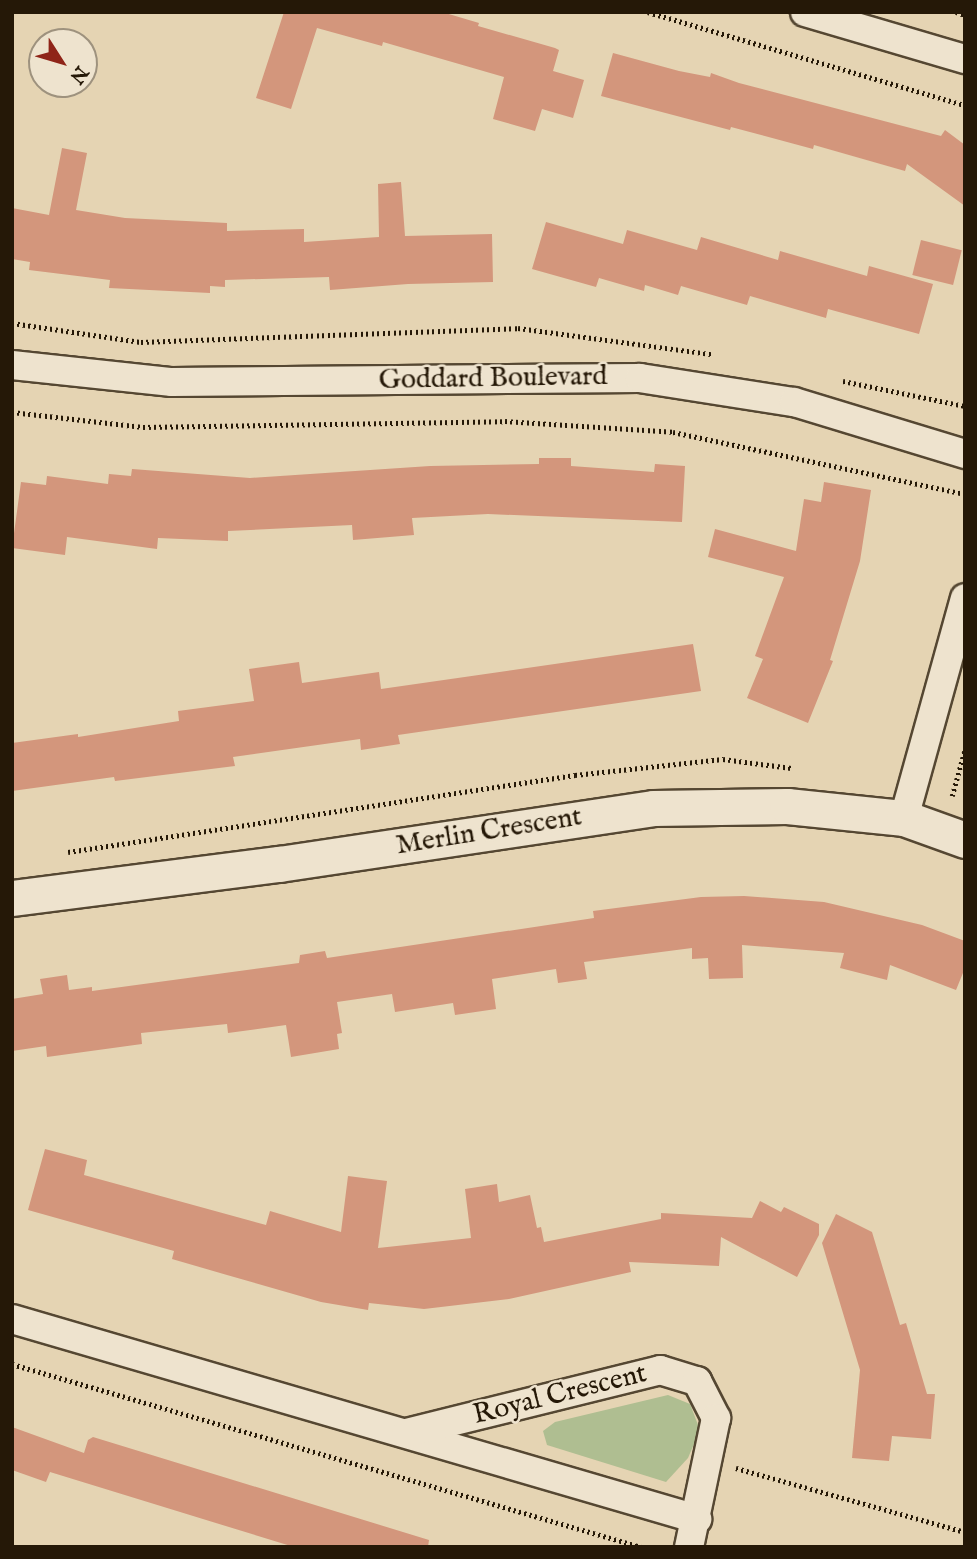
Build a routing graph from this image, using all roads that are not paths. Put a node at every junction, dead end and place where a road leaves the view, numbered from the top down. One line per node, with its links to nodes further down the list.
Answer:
1 (806, 12): 2 (street)
2 (965, 59)
3 (12, 365): 4 (street, Goddard Boulevard)
4 (965, 454)
5 (965, 598): 6 (street)
6 (904, 818): 7 (street, Merlin Crescent); 8 (street, Merlin Crescent)
7 (965, 840)
8 (12, 898)
9 (12, 1319): 10 (street, Royal Crescent)
10 (404, 1433): 11 (street, Royal Crescent); 11 (street, Royal Crescent)
11 (697, 1519): 12 (street, Royal Crescent)
12 (689, 1547)

